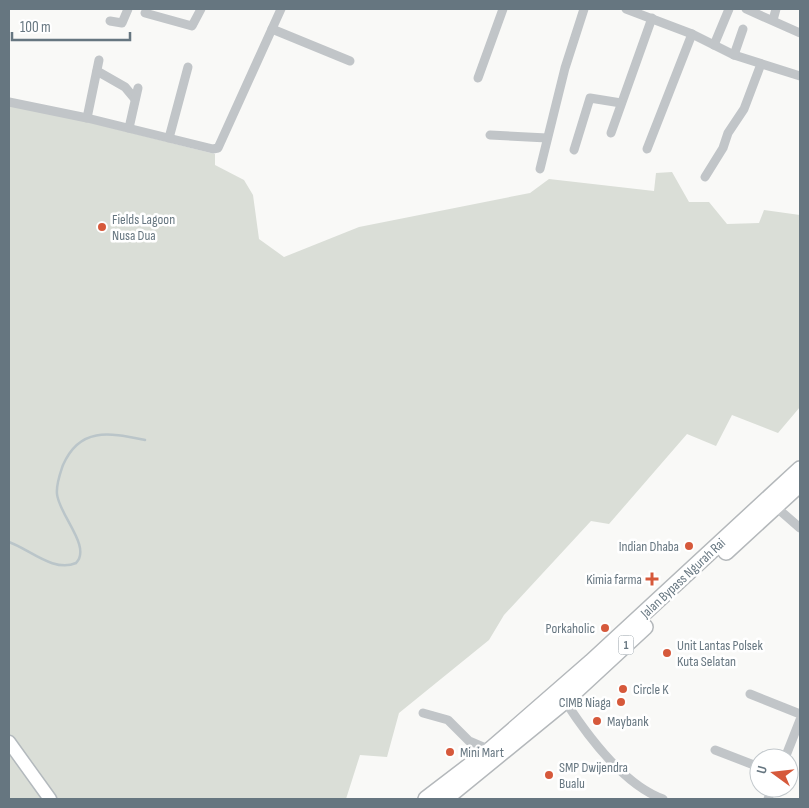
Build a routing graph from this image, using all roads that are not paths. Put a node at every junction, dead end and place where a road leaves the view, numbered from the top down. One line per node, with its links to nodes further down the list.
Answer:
1 (128, 9): 13 (street)
2 (201, 9): 10 (street)
3 (281, 9): 15 (street)
4 (503, 9): 26 (street)
5 (584, 9): 36 (street)
6 (626, 9): 11 (street)
7 (729, 9): 18 (street)
8 (746, 9): 12 (street)
9 (776, 9): 12 (street)
10 (145, 13)
11 (652, 18): 17 (street); 30 (street)
12 (773, 20): 16 (street)
13 (110, 21)
14 (743, 28): 19 (street)
15 (272, 29): 21 (street); 35 (street)
16 (800, 33)
17 (692, 34): 18 (street); 37 (street)
18 (714, 45): 19 (street)
19 (734, 55): 22 (street)
20 (99, 60): 24 (street)
21 (350, 61)
22 (761, 64): 25 (street); 40 (street)
23 (188, 68): 35 (street)
24 (97, 71): 28 (street); 31 (street)
25 (800, 76)
26 (478, 78)
27 (138, 88): 28 (street)
28 (135, 99): 32 (street)
29 (9, 102): 31 (street)
30 (622, 103): 33 (street); 38 (street)
31 (87, 118): 32 (street)
32 (128, 128): 35 (street)
33 (611, 133)
34 (490, 134): 36 (street)
35 (169, 138)
36 (547, 138): 39 (street)
37 (647, 149)
38 (574, 150)
39 (540, 169)
40 (705, 177)
41 (800, 470): 53 (highway, Jalan Bypass Ngurah Rai / 1)
42 (800, 484): 43 (highway, Jalan Bypass Ngurah Rai / 1)
43 (776, 507): 44 (street); 46 (highway, Jalan Bypass Ngurah Rai / 1)
44 (800, 528)
45 (750, 694): 48 (street)
46 (565, 701): 58 (highway, Jalan Bypass Ngurah Rai / 1); 59 (street)
47 (423, 712): 53 (street)
48 (800, 714)
49 (800, 720): 50 (street)
50 (798, 731): 52 (street)
51 (9, 742): 56 (main road)
52 (790, 748)
53 (490, 750): 57 (highway, Jalan Bypass Ngurah Rai / 1)
54 (715, 750): 55 (street)
55 (749, 762)
56 (50, 799)
57 (426, 799)
58 (445, 799)
59 (659, 799)

